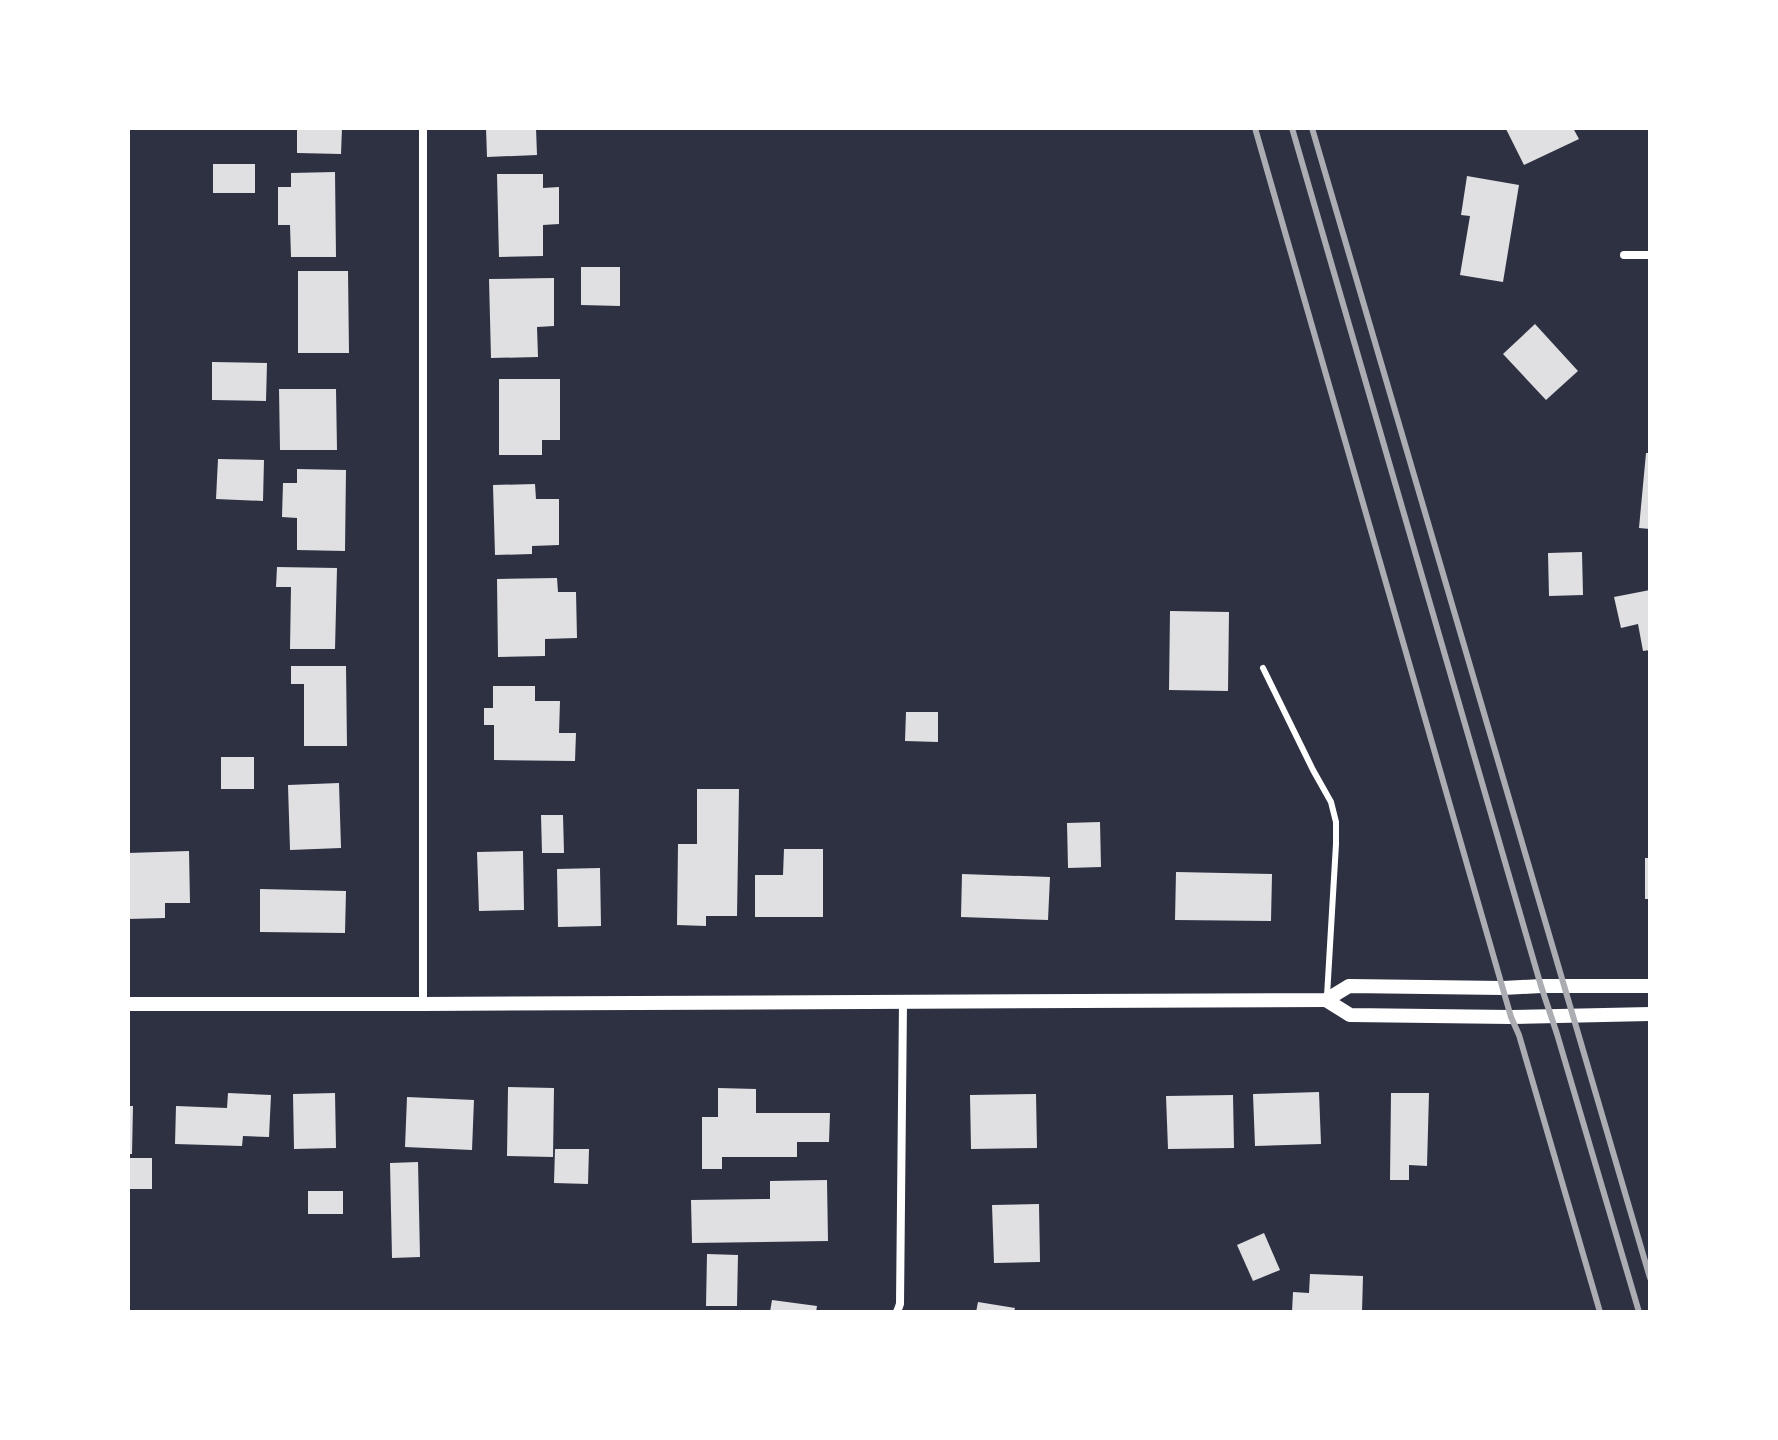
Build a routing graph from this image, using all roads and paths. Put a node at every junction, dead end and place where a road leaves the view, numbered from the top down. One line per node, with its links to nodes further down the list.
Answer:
1 (423, 128): 9 (street)
2 (1624, 255): 3 (street)
3 (1650, 255)
4 (1263, 668): 6 (lane)
5 (1650, 986): 6 (street)
6 (1326, 1000): 7 (street); 10 (street)
7 (903, 1002): 9 (street); 11 (street)
8 (128, 1004): 9 (street)
9 (423, 1004)
10 (1650, 1014)
11 (897, 1312)

